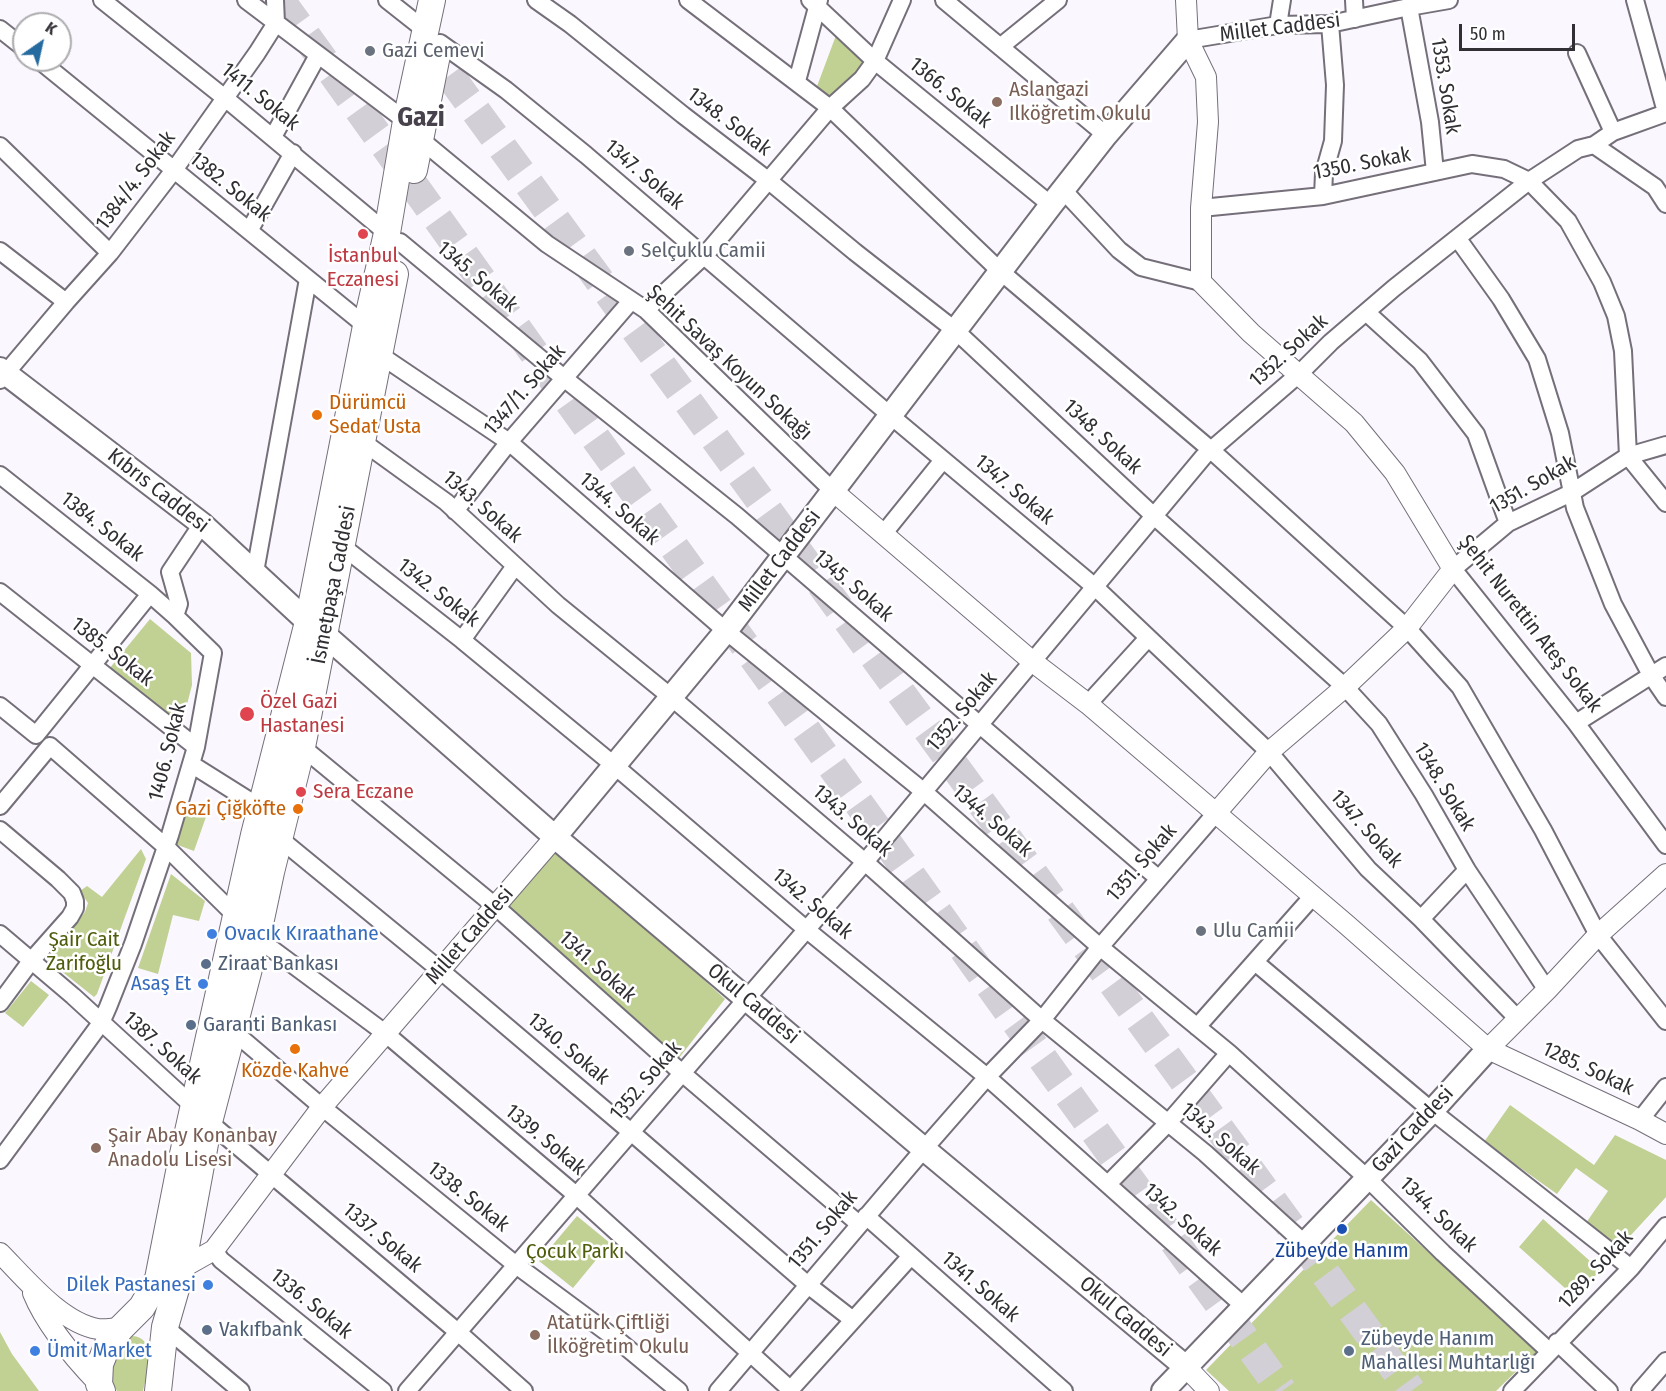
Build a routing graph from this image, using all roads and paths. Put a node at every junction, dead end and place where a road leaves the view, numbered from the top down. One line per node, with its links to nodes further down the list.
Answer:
1 (102, 0): 33 (street, 1411. Sokak)
2 (246, 0): 20 (street, Şehit Savaş Koyun Sokağı)
3 (275, 0): 20 (street)
4 (387, 0): 24 (street, 1347. Sokak)
5 (432, 0): 24 (main road, İsmetpaşa Caddesi)
6 (450, 0): 24 (main road, İsmetpaşa Caddesi)
7 (536, 0): 45 (street, 1348. Sokak)
8 (688, 0): 32 (street)
9 (902, 0): 30 (street)
10 (944, 0): 27 (street)
11 (1058, 0): 27 (street)
12 (1186, 0): 26 (street)
13 (1282, 0): 22 (street)
14 (1354, 0): 19 (street)
15 (1449, 0): 18 (street, Millet Caddesi)
16 (1635, 0): 35 (street)
17 (816, 2): 30 (street, 1366. Sokak); 32 (street)
18 (1409, 7): 19 (street, Millet Caddesi); 44 (street, 1353. Sokak)
19 (1355, 19): 21 (street, Millet Caddesi)
20 (276, 23): 29 (street, Şehit Savaş Koyun Sokağı); 33 (street, 1384/4. Sokak)
21 (1330, 24): 22 (street, Millet Caddesi); 47 (street)
22 (1278, 25): 26 (street, Millet Caddesi)
23 (0, 28): 25 (street)
24 (433, 37): 36 (main road, İsmetpaşa Caddesi); 56 (street, 1347. Sokak)
25 (12, 38)
26 (1188, 40): 38 (main road, Millet Caddesi); 50 (street)
27 (1000, 47): 38 (street)
28 (1577, 53): 37 (street)
29 (318, 55): 36 (street, Şehit Savaş Koyun Sokağı); 39 (street)
30 (875, 61): 34 (street); 48 (street, 1366. Sokak)
31 (54, 72): 43 (street, 1382. Sokak)
32 (797, 81): 34 (street)
33 (225, 98): 39 (street, 1411. Sokak); 43 (street, 1384/4. Sokak)
34 (830, 108): 45 (street); 57 (street)
35 (1666, 112): 37 (street, 1352. Sokak)
36 (413, 130): 52 (main road, İsmetpaşa Caddesi); 60 (street, Şehit Savaş Koyun Sokağı)
37 (1613, 132): 40 (street, 1352. Sokak)
38 (1106, 135): 48 (main road, Millet Caddesi)
39 (273, 137): 42 (street, 1411. Sokak)
40 (1594, 145): 46 (street, 1352. Sokak); 49 (street)
41 (0, 146): 55 (street)
42 (293, 153): 51 (street); 52 (street, 1411. Sokak)
43 (174, 170): 51 (street, 1382. Sokak); 55 (street, 1384/4. Sokak)
44 (1435, 172): 46 (street, 1350. Sokak); 47 (street, 1350. Sokak)
45 (770, 181): 56 (street); 65 (street, 1348. Sokak)
46 (1529, 182): 53 (street, 1352. Sokak); 75 (street, 1350. Sokak)
47 (1323, 196): 50 (street, 1350. Sokak)
48 (1057, 198): 57 (main road, Millet Caddesi); 59 (street, 1366. Sokak)
49 (1666, 204)
50 (1201, 208): 59 (street)
51 (249, 231): 58 (street, 1382. Sokak)
52 (394, 237): 64 (main road, İsmetpaşa Caddesi); 66 (main road, İsmetpaşa Caddesi); 69 (street, 1345. Sokak)
53 (1458, 239): 63 (street, 1352. Sokak); 79 (street)
54 (0, 251): 61 (street)
55 (110, 253): 61 (street, 1384/4. Sokak)
56 (705, 255): 62 (street); 70 (street, 1347. Sokak)
57 (1000, 271): 65 (main road, Millet Caddesi); 74 (street)
58 (308, 279): 64 (street, 1382. Sokak); 90 (street)
59 (1201, 282): 68 (street, Şehit Nurettin Ateş Sokak)
60 (631, 301): 62 (street, Şehit Savaş Koyun Sokağı); 69 (street, 1347/1. Sokak)
61 (66, 302): 67 (street, 1384/4. Sokak)
62 (646, 310): 78 (street, Şehit Savaş Koyun Sokağı)
63 (1366, 312): 68 (street, 1352. Sokak); 84 (street)
64 (366, 326): 95 (main road, İsmetpaşa Caddesi)
65 (956, 331): 70 (main road, Millet Caddesi); 82 (street, 1348. Sokak)
66 (380, 355): 71 (main road, İsmetpaşa Caddesi); 72 (street, 1344. Sokak)
67 (2, 374): 83 (main road, Kıbrıs Caddesi)
68 (1299, 374): 74 (street, 1352. Sokak); 89 (street, Şehit Nurettin Ateş Sokak)
69 (565, 378): 72 (street, 1347/1. Sokak); 87 (street, 1345. Sokak)
70 (891, 416): 76 (street, 1347. Sokak); 78 (main road, Millet Caddesi)
71 (363, 442): 81 (street, 1343. Sokak); 86 (main road, İsmetpaşa Caddesi)
72 (509, 442): 81 (street, 1347/1. Sokak); 97 (street, 1344. Sokak)
73 (1666, 445): 75 (street, 1351. Sokak)
74 (1211, 450): 82 (street, 1352. Sokak); 96 (street)
75 (1628, 456): 79 (street, 1351. Sokak); 80 (street)
76 (943, 460): 85 (street); 91 (street, 1347. Sokak)
77 (0, 475): 93 (street, 1384. Sokak)
78 (833, 491): 85 (street, 1285. Sokak); 87 (main road, Millet Caddesi)
79 (1571, 493): 84 (street, 1351. Sokak); 103 (street)
80 (1666, 503)
81 (455, 511): 88 (street, 1343. Sokak)
82 (1154, 516): 91 (street, 1352. Sokak); 104 (street, 1348. Sokak)
83 (202, 524): 90 (main road, Kıbrıs Caddesi); 94 (street)
84 (1508, 524): 89 (street, 1351. Sokak)
85 (884, 533): 100 (street, 1285. Sokak)
86 (342, 546): 95 (main road, İsmetpaşa Caddesi); 99 (street, 1342. Sokak)
87 (784, 556): 97 (main road, Millet Caddesi); 110 (street, 1345. Sokak)
88 (515, 566): 99 (street); 105 (street, 1343. Sokak)
89 (1453, 569): 96 (street, 1351. Sokak); 109 (street, Şehit Nurettin Ateş Sokak)
90 (255, 572): 95 (main road, Kıbrıs Caddesi)
91 (1095, 587): 98 (street, 1347. Sokak); 100 (street, 1352. Sokak)
92 (0, 592): 101 (street, 1385. Sokak)
93 (150, 594): 94 (street, 1384. Sokak); 101 (street)
94 (175, 616): 113 (street, 1406. Sokak)
95 (316, 628): 114 (main road, İsmetpaşa Caddesi); 120 (main road, İsmetpaşa Caddesi); 123 (main road, Okul Caddesi)
96 (1407, 628): 104 (street, 1351. Sokak); 137 (street)
97 (726, 632): 105 (main road, Millet Caddesi); 118 (street, 1344. Sokak)
98 (1148, 638): 107 (street); 115 (street, 1347. Sokak)
99 (462, 640): 117 (street, 1342. Sokak)
100 (1033, 662): 107 (street, 1285. Sokak); 110 (street, 1352. Sokak)
101 (93, 665): 111 (street); 113 (street, 1385. Sokak)
102 (1666, 666): 103 (street)
103 (1651, 675): 106 (street); 109 (street)
104 (1346, 687): 115 (street, 1351. Sokak); 128 (street, 1348. Sokak)
105 (671, 698): 117 (main road, Millet Caddesi); 127 (street, 1343. Sokak)
106 (1666, 698)
107 (1088, 704): 121 (street, 1285. Sokak)
108 (0, 706): 111 (street)
109 (1576, 723): 125 (street, Şehit Nurettin Ateş Sokak)
110 (981, 725): 118 (street, 1352. Sokak); 130 (street, 1345. Sokak)
111 (36, 735): 112 (street)
112 (50, 746): 119 (street); 126 (street)
113 (196, 747): 116 (street, 1406. Sokak)
114 (302, 747): 124 (main road, İsmetpaşa Caddesi); 132 (street, 1341. Sokak)
115 (1269, 752): 121 (street, 1351. Sokak); 134 (street, 1347. Sokak)
116 (191, 764): 120 (street); 126 (street, 1406. Sokak)
117 (615, 766): 123 (main road, Millet Caddesi); 135 (street, 1342. Sokak)
118 (923, 791): 127 (street, 1352. Sokak); 139 (street, 1344. Sokak)
119 (0, 807)
120 (261, 808): 133 (main road, İsmetpaşa Caddesi)
121 (1216, 813): 130 (street, 1351. Sokak); 131 (street, 1285. Sokak)
122 (0, 830): 140 (street)
123 (555, 837): 132 (street, Millet Caddesi); 144 (main road, Okul Caddesi)
124 (279, 838): 138 (main road, İsmetpaşa Caddesi); 142 (street, 1340. Sokak)
125 (1666, 845)
126 (166, 847): 133 (street); 149 (street, 1406. Sokak)
127 (865, 862): 135 (street, 1352. Sokak); 147 (street, 1343. Sokak)
128 (1467, 870): 134 (street); 143 (street, 1348. Sokak)
129 (1666, 874): 137 (street, Gazi Caddesi)
130 (1159, 879): 139 (street, 1351. Sokak)
131 (1313, 896): 141 (street); 153 (street, 1285. Sokak)
132 (495, 906): 142 (street, Millet Caddesi); 155 (street, 1341. Sokak)
133 (236, 916): 160 (main road, İsmetpaşa Caddesi)
134 (1422, 919): 146 (street, 1347. Sokak)
135 (807, 930): 144 (street, 1352. Sokak); 156 (street, 1342. Sokak)
136 (0, 934): 140 (street)
137 (1598, 935): 143 (street, Gazi Caddesi); 148 (street)
138 (257, 938): 151 (main road, İsmetpaşa Caddesi); 152 (street, 1339. Sokak)
139 (1100, 947): 147 (street, 1351. Sokak); 150 (street, 1344. Sokak)
140 (31, 962): 145 (street); 149 (street)
141 (1255, 962): 150 (street); 159 (street)
142 (440, 970): 152 (street, Millet Caddesi); 163 (street, 1340. Sokak)
143 (1547, 990): 146 (street, Gazi Caddesi)
144 (748, 999): 155 (street, 1352. Sokak); 165 (main road, Okul Caddesi)
145 (0, 1003)
146 (1517, 1018): 153 (street, Gazi Caddesi)
147 (1042, 1020): 156 (street, 1351. Sokak); 162 (street, 1343. Sokak)
148 (1666, 1021)
149 (101, 1023): 160 (street, 1387. Sokak); 166 (street)
150 (1197, 1027): 154 (street, 1344. Sokak)
151 (234, 1032): 158 (street, 1338. Sokak); 160 (main road, İsmetpaşa Caddesi)
152 (386, 1033): 158 (street, Millet Caddesi); 170 (street, 1339. Sokak)
153 (1488, 1049): 159 (main road, Gazi Caddesi); 161 (street, 1285. Sokak)
154 (1229, 1053): 162 (street); 168 (street, 1344. Sokak)
155 (682, 1073): 163 (street, 1352. Sokak); 171 (street, 1341. Sokak)
156 (987, 1077): 165 (street, 1351. Sokak); 169 (street, 1342. Sokak)
157 (1666, 1087): 161 (street)
158 (322, 1107): 167 (street, Millet Caddesi); 177 (street, 1338. Sokak)
159 (1432, 1111): 168 (main road, Gazi Caddesi); 179 (street)
160 (201, 1114): 167 (street, 1337. Sokak); 178 (main road, İsmetpaşa Caddesi); 184 (main road, İsmetpaşa Caddesi)
161 (1640, 1120): 164 (street, 1285. Sokak)
162 (1168, 1123): 169 (street); 173 (street, 1343. Sokak)
163 (631, 1132): 170 (street, 1352. Sokak); 181 (street, 1340. Sokak)
164 (1666, 1134)
165 (924, 1149): 171 (street, 1351. Sokak); 190 (main road, Okul Caddesi)
166 (0, 1160)
167 (271, 1174): 174 (street, Millet Caddesi); 185 (street, 1337. Sokak)
168 (1367, 1178): 173 (main road, Gazi Caddesi); 187 (street, 1344. Sokak)
169 (1107, 1184): 182 (street, 1342. Sokak)
170 (576, 1195): 177 (street, 1352. Sokak); 188 (street, 1339. Sokak)
171 (863, 1220): 176 (street, 1341. Sokak); 181 (street, 1351. Sokak)
172 (1666, 1226): 179 (street, 1289. Sokak)
173 (1305, 1244): 182 (main road, Gazi Caddesi)
174 (214, 1250): 178 (street, Millet Caddesi); 195 (street, 1336. Sokak)
175 (0, 1253): 180 (street)
176 (911, 1256): 183 (street); 200 (street, 1341. Sokak)
177 (516, 1265): 185 (street, 1352. Sokak); 198 (street, 1338. Sokak)
178 (182, 1268): 186 (main road, İsmetpaşa Caddesi)
179 (1631, 1268): 187 (street, 1289. Sokak)
180 (28, 1282): 184 (street); 191 (street)
181 (808, 1285): 183 (street, 1340. Sokak); 188 (street, 1351. Sokak)
182 (1245, 1307): 190 (main road, Gazi Caddesi)
183 (853, 1320): 192 (street)
184 (121, 1328): 186 (main road); 191 (main road, İsmetpaşa Caddesi)
185 (459, 1333): 196 (street, 1352. Sokak); 197 (street, 1337. Sokak)
186 (164, 1335): 193 (main road, İsmetpaşa Caddesi); 194 (street)
187 (1553, 1346): 203 (street, 1289. Sokak); 204 (street, 1289. Sokak)
188 (750, 1353): 192 (street, 1339. Sokak); 199 (street, 1351. Sokak)
189 (1666, 1361): 205 (street)
190 (1187, 1368): 201 (main road, Gazi Caddesi); 202 (street)
191 (98, 1389)
192 (791, 1390)
193 (158, 1391)
194 (241, 1391)
195 (383, 1391)
196 (407, 1391)
197 (524, 1391)
198 (679, 1391)
199 (718, 1391)
200 (1064, 1391)
201 (1163, 1391)
202 (1209, 1391)
203 (1512, 1391)
204 (1609, 1391)
205 (1640, 1391)

